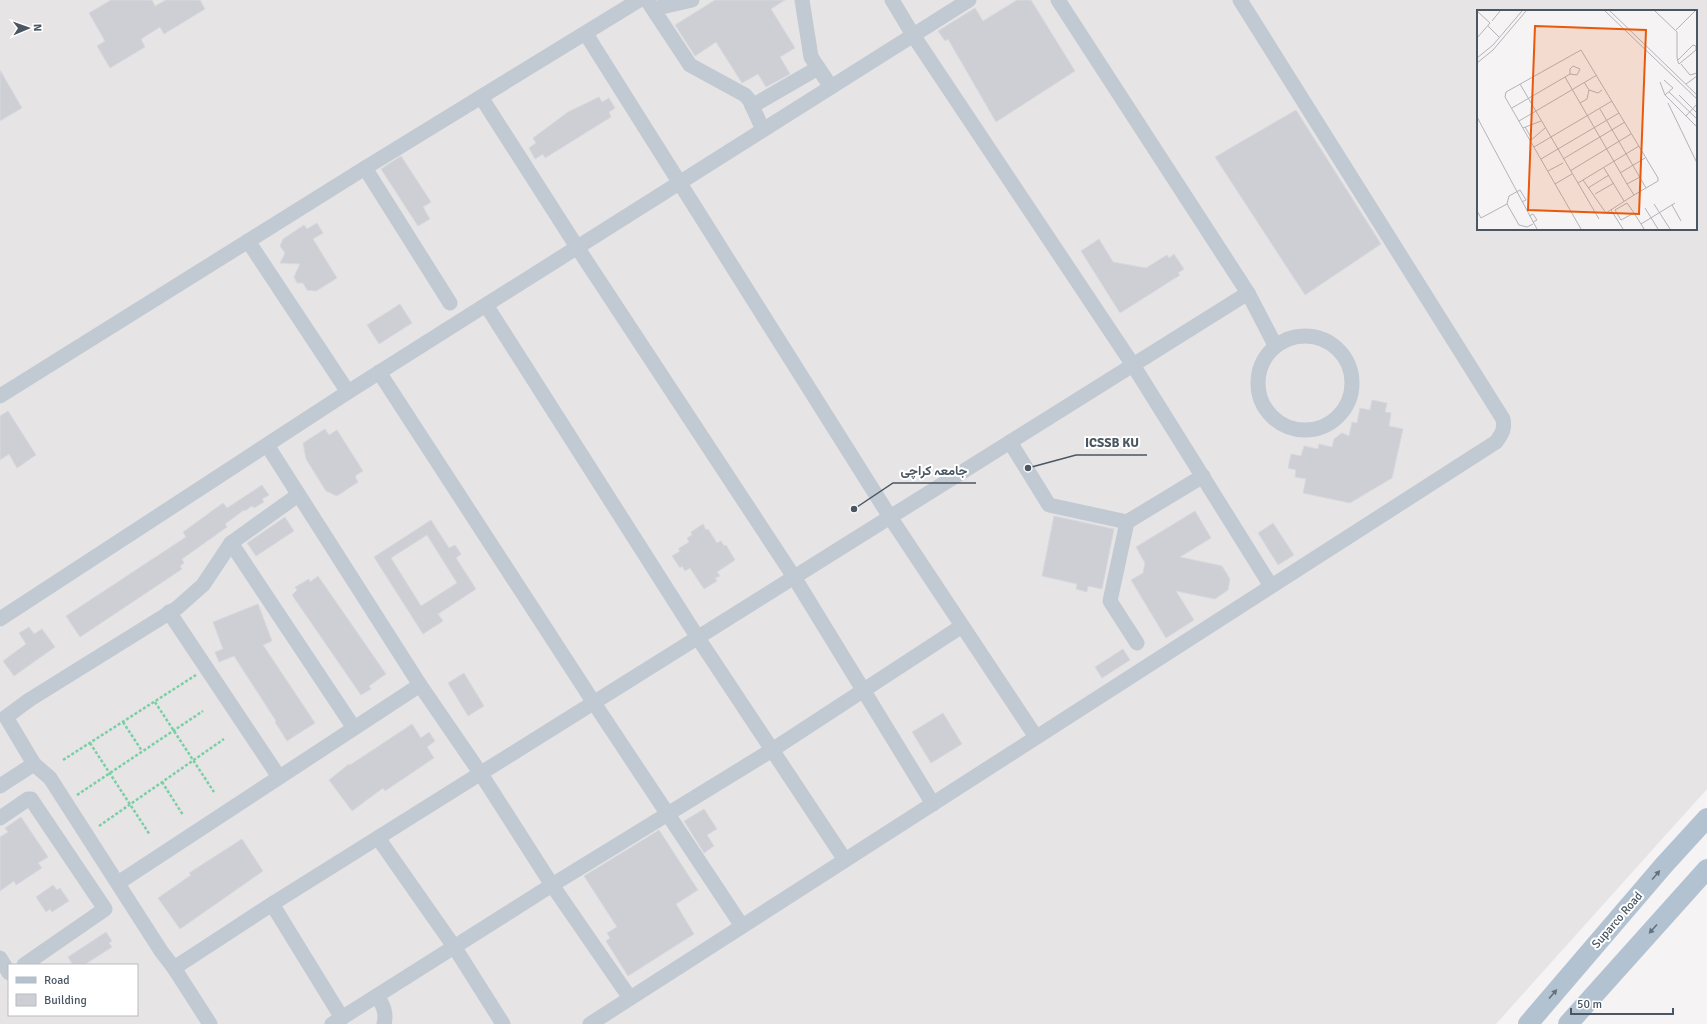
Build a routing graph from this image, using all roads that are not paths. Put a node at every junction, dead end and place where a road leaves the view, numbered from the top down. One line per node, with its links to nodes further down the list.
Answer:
1 (639, 0): 9 (street)
2 (692, 0): 8 (street)
3 (802, 0): 11 (street)
4 (892, 0): 10 (street)
5 (968, 0): 10 (street)
6 (1058, 0): 20 (street)
7 (1240, 0): 36 (street)
8 (650, 5): 14 (street)
9 (586, 34): 13 (street); 17 (street)
10 (913, 35): 12 (street); 24 (street)
11 (818, 68): 12 (street); 14 (street)
12 (831, 87): 15 (street)
13 (481, 97): 16 (street); 19 (street)
14 (752, 106): 15 (street)
15 (763, 130): 17 (street)
16 (365, 168): 18 (street); 21 (street)
17 (679, 183): 19 (street); 32 (street)
18 (248, 241): 26 (street); 27 (street)
19 (577, 247): 22 (street); 35 (street)
20 (1248, 293): 23 (street); 24 (street)
21 (450, 302)
22 (486, 305): 25 (street); 40 (street)
23 (1275, 345): 23 (street)
24 (1133, 365): 28 (street); 30 (street)
25 (379, 372): 26 (street); 44 (street)
26 (348, 392): 29 (street)
27 (0, 396)
28 (1010, 442): 32 (street); 33 (street)
29 (267, 445): 31 (street); 38 (street)
30 (1203, 476): 33 (street); 36 (street)
31 (298, 495): 34 (street); 42 (street)
32 (890, 517): 35 (street); 39 (street)
33 (1127, 522): 41 (street)
34 (230, 543): 37 (street); 45 (street)
35 (794, 578): 40 (street); 43 (street)
36 (1272, 586): 46 (street)
37 (169, 612): 48 (street); 50 (street)
38 (0, 618)
39 (962, 626): 43 (street); 46 (street)
40 (698, 638): 44 (street); 47 (street)
41 (1137, 643)
42 (420, 685): 45 (street); 49 (street)
43 (863, 690): 47 (street); 52 (street)
44 (594, 703): 49 (street); 53 (street)
45 (354, 728): 50 (street)
46 (1036, 737): 52 (street)
47 (772, 750): 53 (street); 57 (street)
48 (34, 764): 51 (street); 59 (street)
49 (481, 774): 56 (street); 60 (street)
50 (279, 777): 59 (street)
51 (0, 786)
52 (933, 804): 57 (street)
53 (668, 814): 60 (street); 62 (street)
54 (0, 818): 65 (street)
55 (1707, 818): 77 (main road, Suparco Road, one-way to 55)
56 (378, 838): 61 (street); 63 (street)
57 (844, 860): 62 (street)
58 (1707, 868): 78 (main road, one-way to 78)
59 (118, 884): 66 (street)
60 (552, 885): 63 (street); 71 (street)
61 (272, 904): 66 (street); 72 (street)
62 (742, 926): 71 (street)
63 (454, 948): 70 (street); 75 (street)
64 (0, 958): 67 (street)
65 (25, 964)
66 (174, 968): 73 (street)
67 (8, 972)
68 (8, 975): 69 (street)
69 (0, 982)
70 (377, 996): 72 (street); 74 (street)
71 (630, 998): 76 (street)
72 (337, 1021)
73 (210, 1024)
74 (384, 1024)
75 (503, 1024)
76 (590, 1024)
77 (1528, 1024)
78 (1568, 1024)

